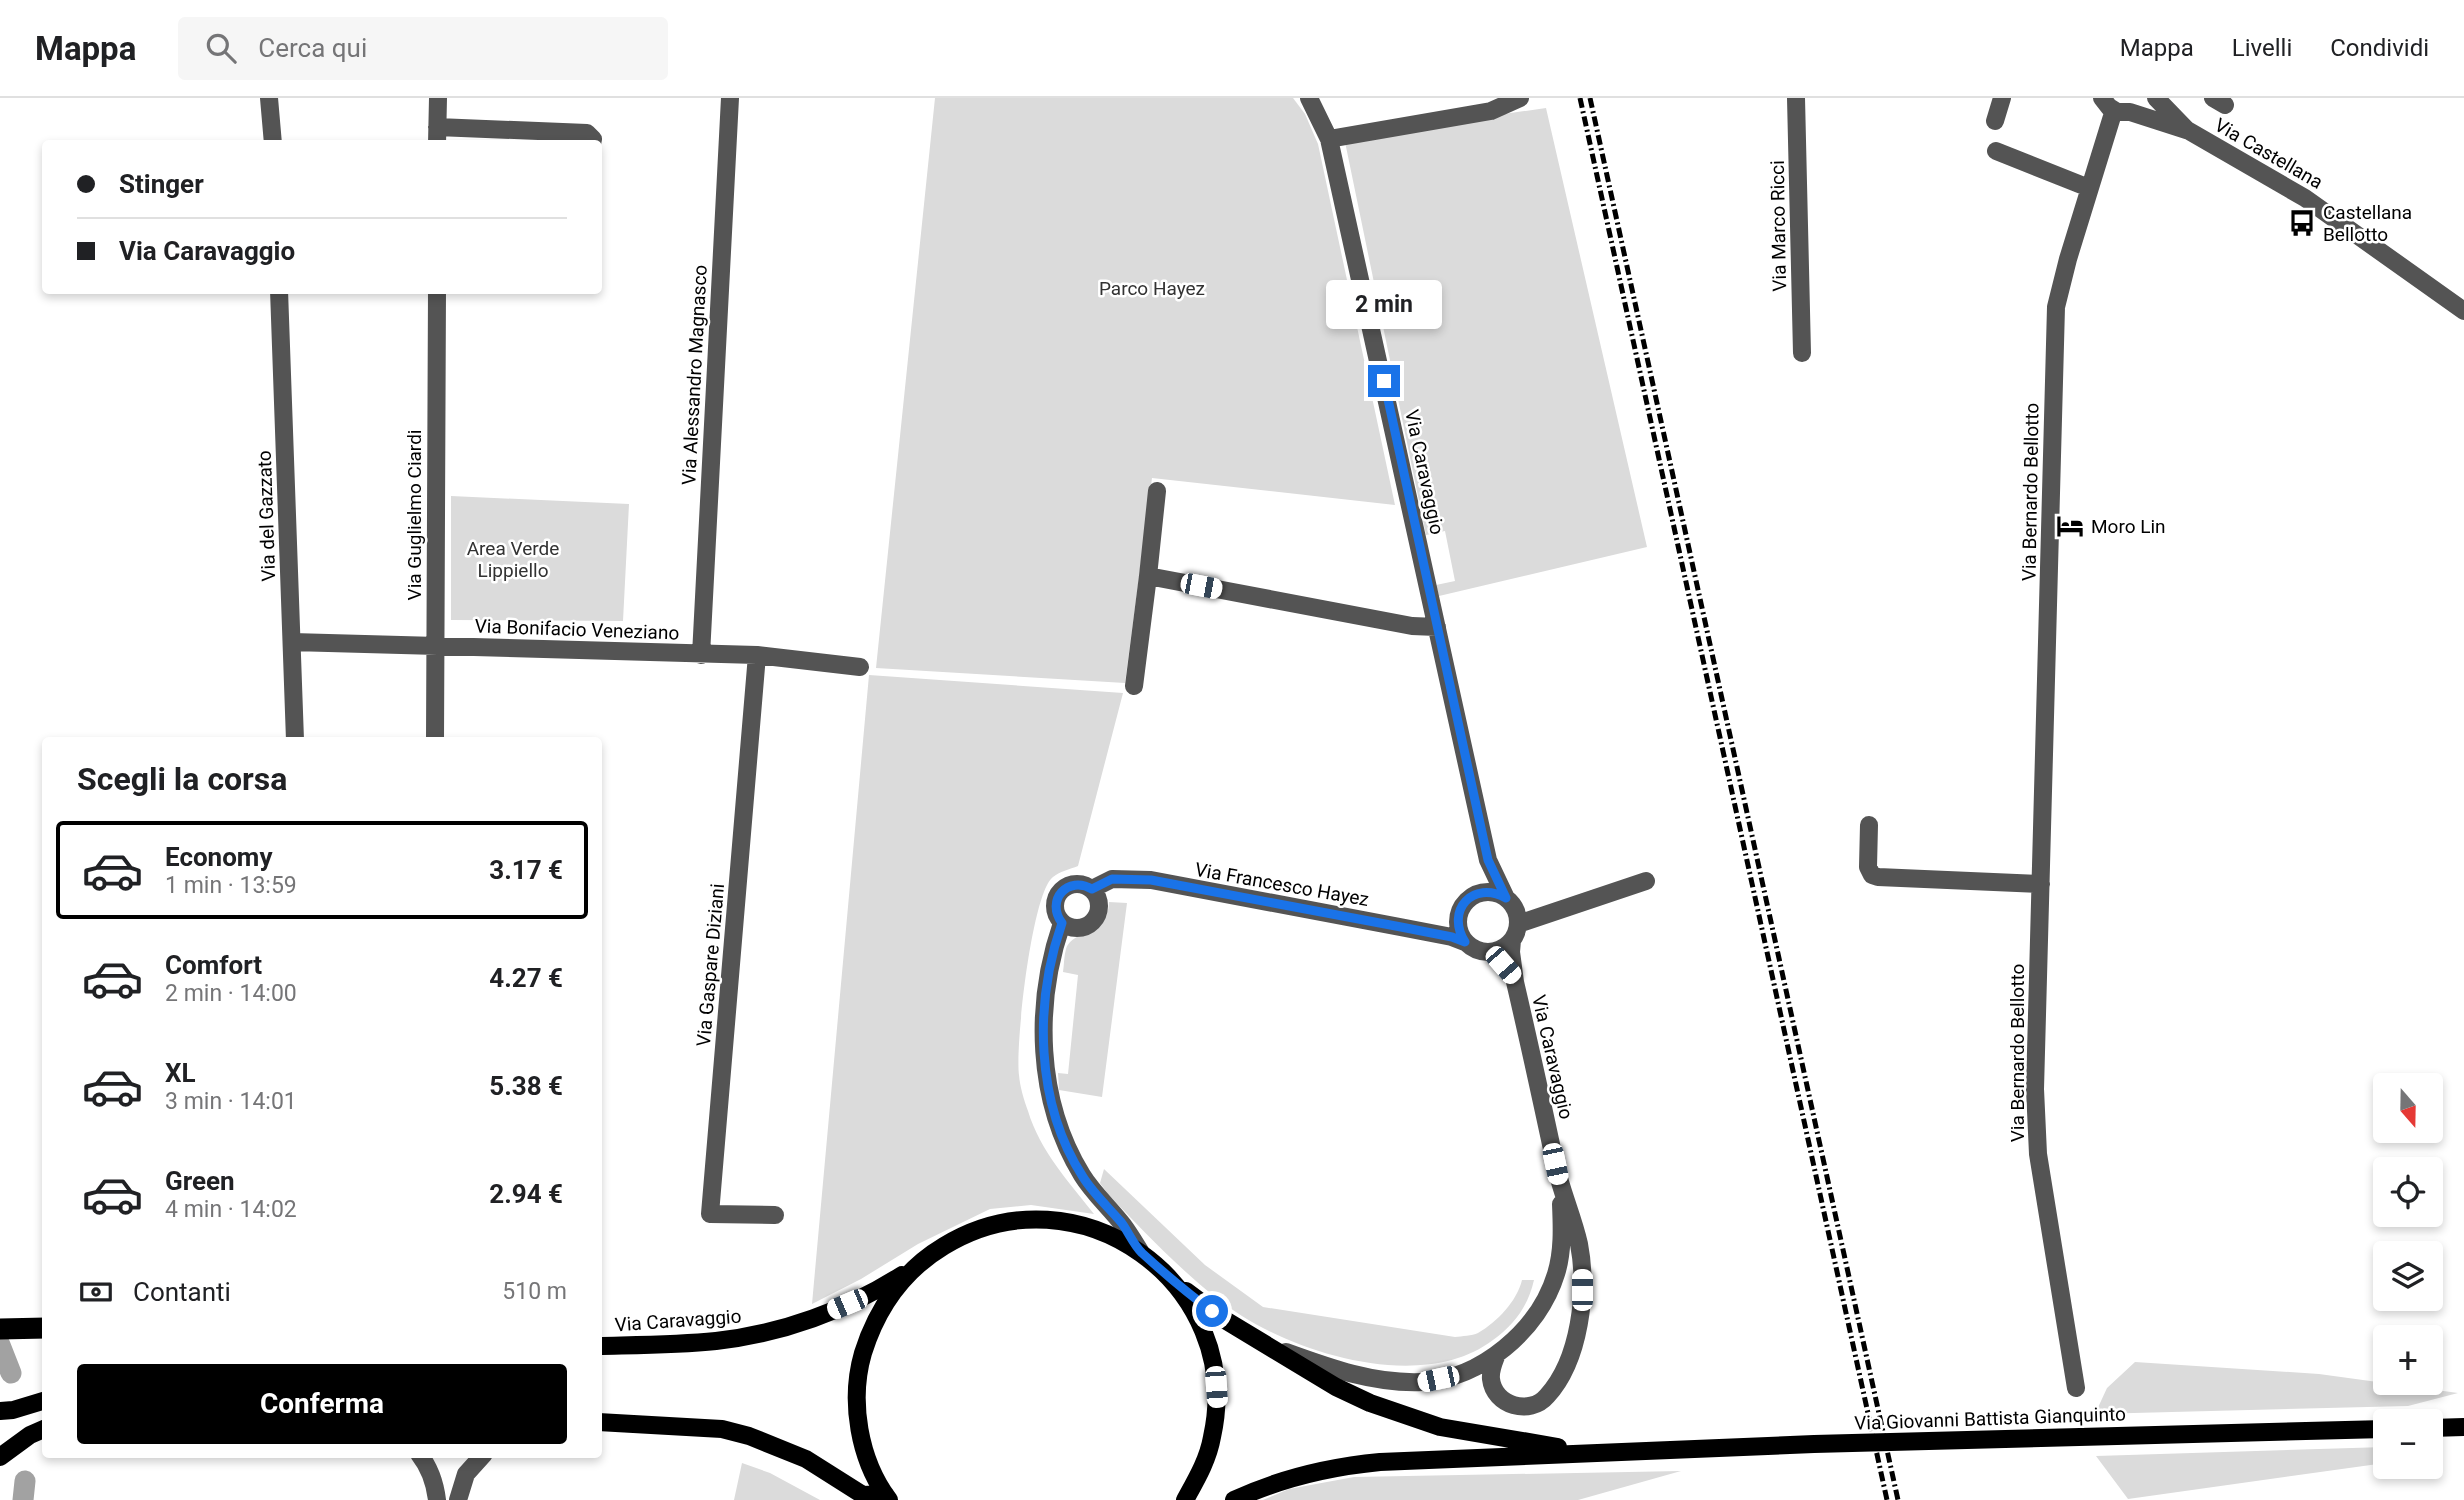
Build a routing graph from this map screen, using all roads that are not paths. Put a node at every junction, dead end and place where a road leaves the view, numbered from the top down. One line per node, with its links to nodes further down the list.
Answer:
1 (269, 98): 15 (street)
2 (438, 98): 13 (street)
3 (730, 98): 28 (street, Via Alessandro Magnasco)
4 (1309, 98): 14 (street, Via Caravaggio)
5 (1520, 98): 14 (street)
6 (1796, 98): 22 (street, Via Marco Ricci)
7 (2002, 98): 11 (street)
8 (2144, 98): 10 (street)
9 (2156, 98): 12 (street, Via Castellana)
10 (2110, 104): 12 (street, Via Castellana); 18 (street, Via Bernardo Bellotto)
11 (1995, 121)
12 (2189, 131): 21 (street, Via Castellana)
13 (437, 135): 16 (street)
14 (1329, 139): 25 (street, Via Caravaggio)
15 (273, 140)
16 (593, 140)
17 (1996, 151): 18 (street)
18 (2089, 188): 37 (street, Via Bernardo Bellotto)
19 (279, 294): 26 (street, Via del Gazzato)
20 (436, 294): 27 (street, Via Guglielmo Ciardi)
21 (2464, 311)
22 (1802, 353)
23 (1157, 491): 24 (street)
24 (1148, 576): 25 (street); 31 (street)
25 (1437, 627): 35 (street, Via Caravaggio)
26 (292, 642): 27 (street, Via Bonifacio Veneziano); 32 (street, Via del Gazzato)
27 (435, 645): 28 (street, Via Bonifacio Veneziano); 33 (street, Via Guglielmo Ciardi)
28 (701, 655): 29 (street, Via Bonifacio Veneziano)
29 (757, 655): 30 (street, Via Bonifacio Veneziano); 47 (street, Via Gaspare Diziani)
30 (860, 667)
31 (1134, 686)
32 (295, 737)
33 (435, 737)
34 (1869, 825): 37 (street)
35 (1488, 860): 39 (street, Via Caravaggio); 40 (street, Via Caravaggio)
36 (1646, 881): 42 (street)
37 (2040, 884): 56 (street, Via Bernardo Bellotto)
38 (1092, 889): 41 (street); 41 (street); 43 (street, Via Francesco Hayez)
39 (1478, 893): 40 (street); 43 (street, Via Caravaggio)
40 (1506, 898): 42 (street, Via Caravaggio)
41 (1062, 923): 48 (street)
42 (1515, 932): 44 (street); 45 (street, Via Caravaggio)
43 (1465, 942): 44 (street, Via Caravaggio)
44 (1492, 952): 45 (street, Via Caravaggio)
45 (1514, 977): 46 (street, Via Caravaggio)
46 (1560, 1187): 55 (street, Via Caravaggio); 55 (street, Via Caravaggio)
47 (775, 1215)
48 (1140, 1251): 49 (main road); 50 (main road)
49 (914, 1268): 54 (main road, Via Caravaggio); 70 (main road)
50 (1171, 1279): 53 (main road, Via Giovanni Battista Gianquinto); 73 (main road)
51 (42, 1328): 52 (highway)
52 (6, 1329)
53 (1264, 1344): 55 (street, Via Caravaggio); 66 (main road, Via Giovanni Battista Gianquinto)
54 (602, 1346)
55 (1497, 1354)
56 (2076, 1388)
57 (42, 1401): 58 (main road)
58 (0, 1411)
59 (602, 1422): 60 (main road)
60 (662, 1425): 65 (street); 70 (main road)
61 (2464, 1427): 62 (main road)
62 (2443, 1428)
63 (2373, 1429): 66 (main road, Via Giovanni Battista Gianquinto)
64 (42, 1430): 67 (main road)
65 (602, 1430)
66 (1596, 1452): 74 (main road, Via Giovanni Battista Gianquinto)
67 (0, 1457)
68 (422, 1458): 71 (street)
69 (480, 1458): 72 (street)
70 (887, 1497)
71 (437, 1500)
72 (458, 1500)
73 (1185, 1500)
74 (1234, 1500)

